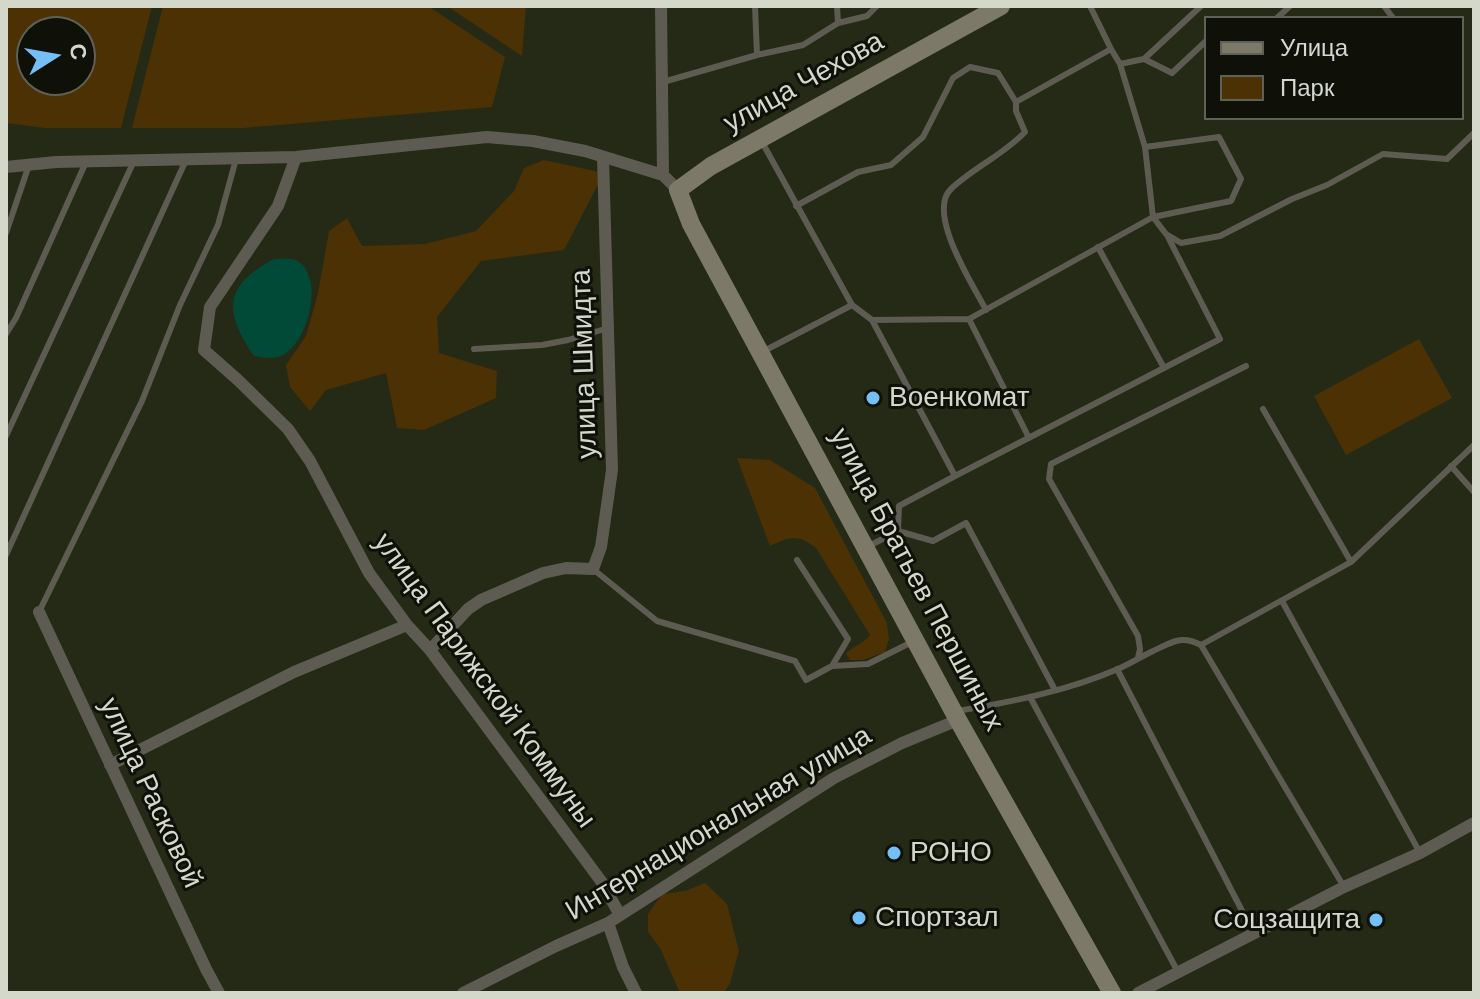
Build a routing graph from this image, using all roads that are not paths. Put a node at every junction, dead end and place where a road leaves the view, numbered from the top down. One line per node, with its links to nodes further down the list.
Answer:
1 (661, 6): 14 (street)
2 (755, 6): 11 (lane)
3 (837, 6): 8 (lane)
4 (877, 6): 8 (lane)
5 (1001, 6): 17 (street, улица Чехова)
6 (1090, 6): 10 (lane)
7 (1201, 6): 12 (lane)
8 (838, 23): 11 (lane)
9 (1204, 43): 12 (lane)
10 (1111, 49): 13 (lane); 15 (lane)
11 (757, 55): 14 (lane)
12 (1144, 59): 13 (lane)
13 (1120, 64): 18 (lane)
14 (663, 82): 27 (street)
15 (1016, 102): 29 (lane); 35 (lane)
16 (1474, 133): 32 (lane)
17 (760, 139): 28 (street, улица Чехова); 29 (lane)
18 (1145, 147): 30 (lane); 30 (lane)
19 (296, 157): 20 (street); 21 (street); 59 (street, улица Парижской Коммуны)
20 (603, 157): 27 (street); 38 (street, улица Шмидта)
21 (236, 159): 22 (street); 58 (lane)
22 (186, 160): 23 (street); 53 (lane)
23 (134, 161): 24 (street); 45 (lane)
24 (86, 162): 25 (street); 39 (lane)
25 (29, 165): 26 (street); 31 (lane)
26 (6, 167)
27 (663, 175): 28 (street)
28 (678, 190): 41 (street, улица Братьев Першиных)
29 (796, 206): 34 (lane)
30 (1153, 217): 32 (lane); 33 (lane)
31 (6, 233)
32 (1166, 234): 43 (lane)
33 (1098, 247): 35 (lane); 43 (lane)
34 (852, 305): 37 (lane); 41 (lane)
35 (986, 310): 36 (lane)
36 (969, 319): 37 (lane); 46 (lane)
37 (872, 320): 49 (lane)
38 (608, 328): 40 (lane); 56 (street, улица Шмидта)
39 (6, 334)
40 (474, 349)
41 (761, 353): 52 (street, улица Братьев Першиных)
42 (1246, 366): 63 (lane)
43 (1164, 368): 46 (lane)
44 (1263, 409): 55 (lane)
45 (6, 436)
46 (1029, 438): 49 (lane)
47 (1474, 445): 48 (lane)
48 (1451, 466): 50 (lane); 55 (lane)
49 (955, 476): 51 (lane)
50 (1474, 492)
51 (898, 531): 52 (lane); 66 (lane)
52 (867, 547): 60 (street, улица Братьев Першиных)
53 (6, 555)
54 (797, 560): 64 (lane)
55 (1351, 562): 57 (lane)
56 (593, 569): 62 (street); 64 (lane)
57 (1282, 601): 61 (lane); 71 (lane)
58 (39, 612): 69 (street, улица Расковой)
59 (407, 625): 62 (street, улица Парижской Коммуны); 69 (street)
60 (916, 640): 64 (lane); 68 (street, улица Братьев Першиных)
61 (1201, 645): 63 (lane); 72 (lane)
62 (430, 650): 73 (street, улица Парижской Коммуны)
63 (1138, 658): 65 (lane)
64 (832, 666)
65 (1117, 669): 66 (lane); 75 (lane)
66 (1055, 690): 67 (lane)
67 (1030, 697): 68 (lane); 76 (lane)
68 (956, 715): 73 (street, Интернациональная улица); 80 (street, улица Братьев Першиных)
69 (110, 765): 77 (street, улица Расковой)
70 (1474, 823): 71 (street)
71 (1420, 853): 72 (street)
72 (1344, 887): 75 (street)
73 (620, 915): 74 (street, Интернациональная улица)
74 (608, 923): 78 (street, Интернациональная улица); 79 (street)
75 (1253, 933): 76 (street)
76 (1178, 972): 81 (street)
77 (219, 993)
78 (463, 993)
79 (636, 993)
80 (1112, 993)
81 (1138, 993)

